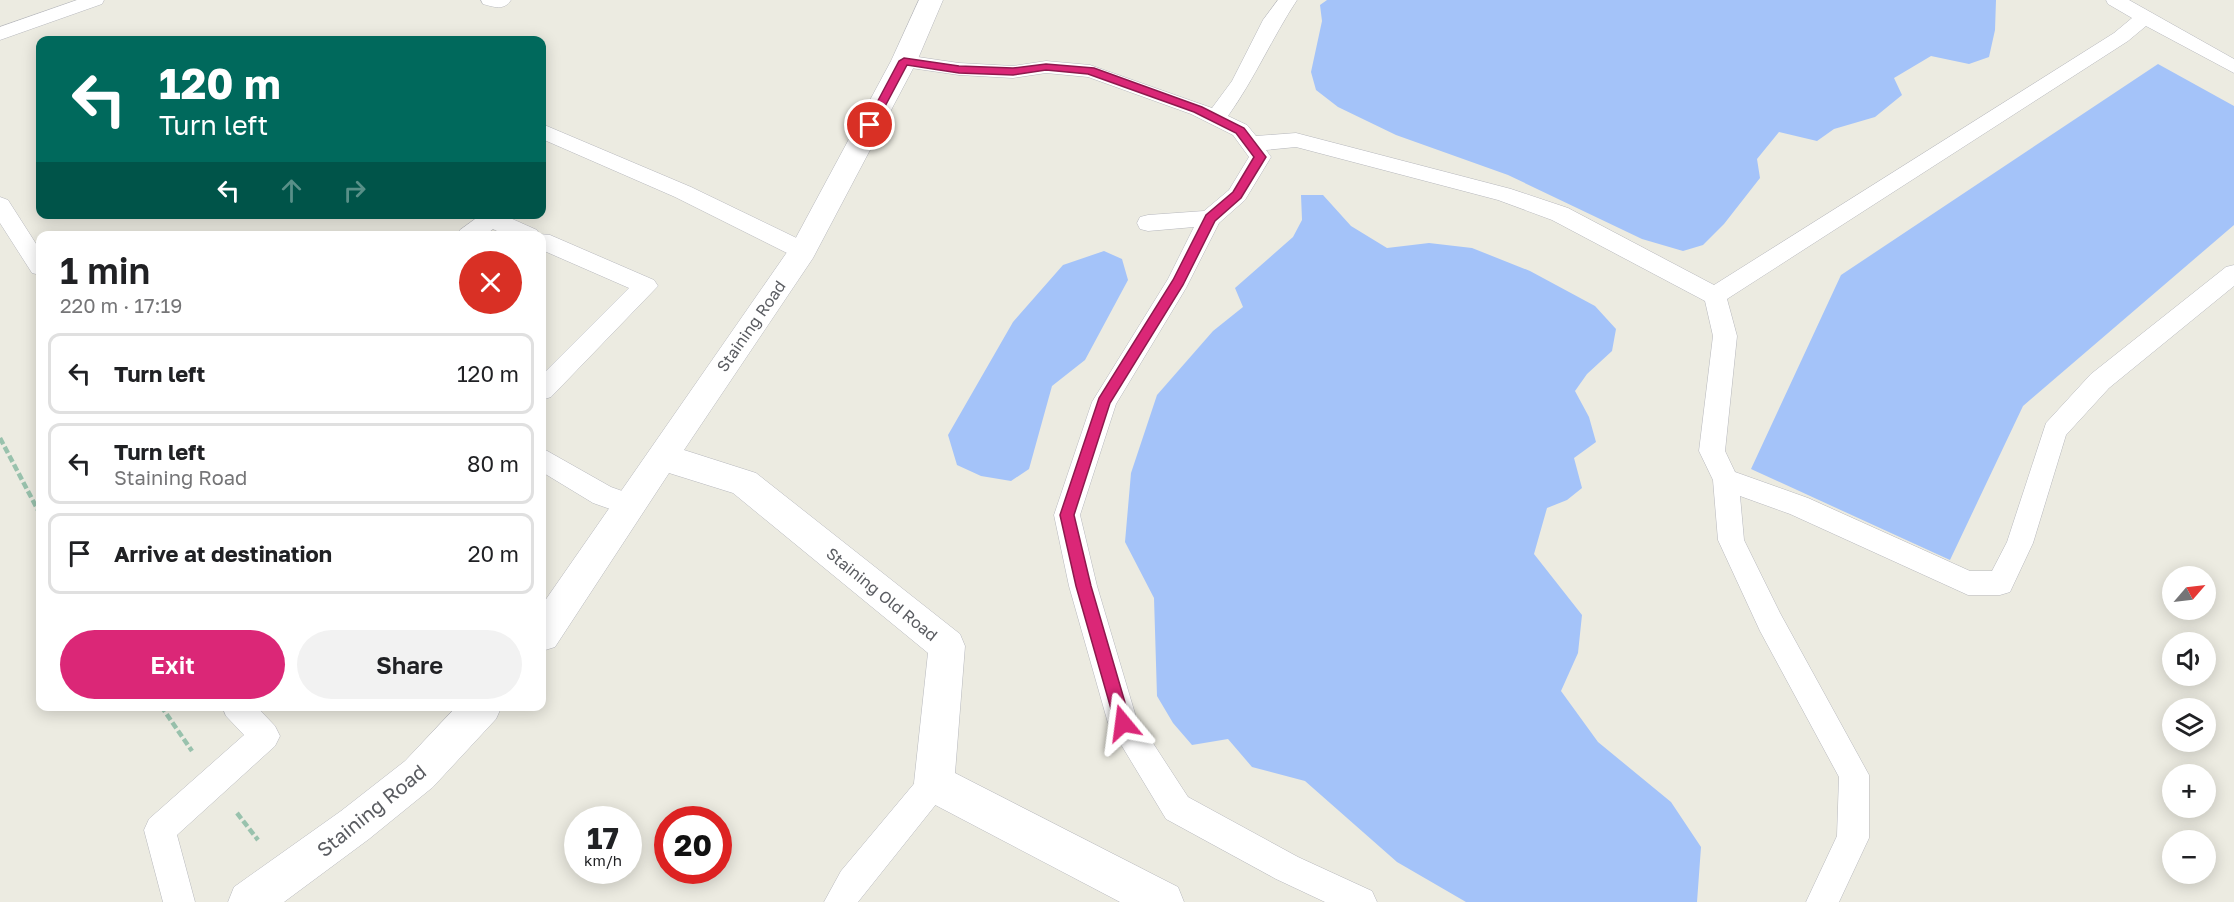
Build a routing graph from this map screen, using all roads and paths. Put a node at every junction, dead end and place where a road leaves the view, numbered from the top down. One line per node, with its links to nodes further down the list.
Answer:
1 (95, 0): 8 (lane)
2 (490, 0): 3 (lane)
3 (502, 0)
4 (931, 0): 9 (street, Staining Road)
5 (1288, 0): 11 (lane)
6 (2115, 0): 7 (lane)
7 (2145, 17): 10 (lane); 25 (lane)
8 (0, 34)
9 (904, 61): 11 (lane); 22 (street, Staining Road)
10 (2234, 67)
11 (1215, 118): 13 (lane)
12 (546, 133): 22 (lane)
13 (1251, 144): 15 (lane); 25 (lane)
14 (0, 205): 23 (lane)
15 (1210, 218): 18 (lane); 41 (lane)
16 (491, 219): 20 (lane)
17 (491, 219): 19 (lane)
18 (1148, 223)
19 (475, 231)
20 (518, 231)
21 (546, 243): 26 (lane)
22 (803, 251): 28 (street, Staining Road)
23 (36, 261)
24 (2234, 273): 30 (lane)
25 (1715, 296): 30 (lane)
26 (546, 386)
27 (0, 438): 32 (path)
28 (662, 457): 31 (street, Staining Road); 36 (street, Staining Old Road)
29 (546, 461): 31 (lane)
30 (1726, 480): 42 (lane)
31 (630, 505): 33 (street, Staining Road)
32 (36, 506)
33 (546, 629)
34 (241, 711): 37 (lane)
35 (478, 711): 38 (street, Staining Road)
36 (934, 783): 39 (lane); 40 (street)
37 (179, 902)
38 (249, 902)
39 (840, 902)
40 (1163, 902)
41 (1361, 902)
42 (1822, 902)

